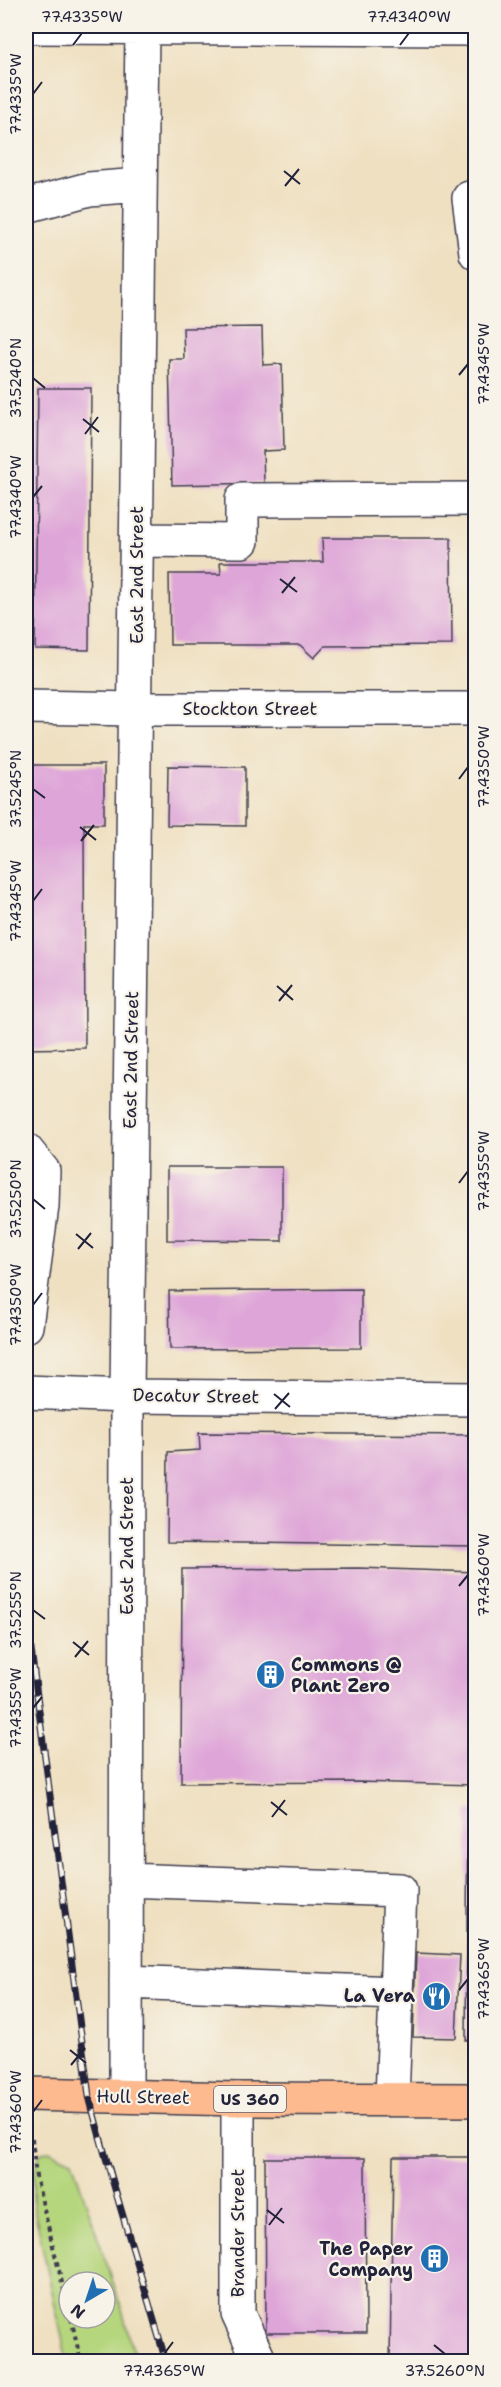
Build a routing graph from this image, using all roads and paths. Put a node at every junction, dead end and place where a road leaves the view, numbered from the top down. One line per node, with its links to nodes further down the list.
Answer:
1 (26, 27): 2 (street)
2 (142, 27): 3 (street); 4 (street, East 2nd Street)
3 (476, 29)
4 (140, 185): 6 (street); 9 (street, East 2nd Street)
5 (469, 198): 7 (street)
6 (26, 206)
7 (476, 253)
8 (476, 499): 9 (street)
9 (137, 540): 12 (street, East 2nd Street)
10 (26, 707): 12 (street, Stockton Street)
11 (476, 709): 12 (street, Stockton Street)
12 (136, 710): 16 (street, East 2nd Street)
13 (26, 1150): 14 (street)
14 (26, 1326)
15 (26, 1392): 16 (street, Decatur Street)
16 (127, 1396): 17 (street, Decatur Street); 18 (street, East 2nd Street)
17 (476, 1399)
18 (126, 1880): 19 (street, East 2nd Street); 20 (street)
19 (126, 1982): 20 (street); 22 (street, East 2nd Street)
20 (395, 1993): 24 (street)
21 (26, 2094): 22 (main road, Hull Street / US 360)
22 (126, 2096): 23 (main road, Hull Street / US 360)
23 (238, 2099): 24 (main road, Hull Street / US 360); 30 (street, Brander Street)
24 (392, 2099): 25 (main road, Hull Street / US 360)
25 (476, 2100)
26 (32, 2138): 27 (path)
27 (59, 2270)
28 (74, 2330): 29 (path)
29 (81, 2361)
30 (260, 2361)

